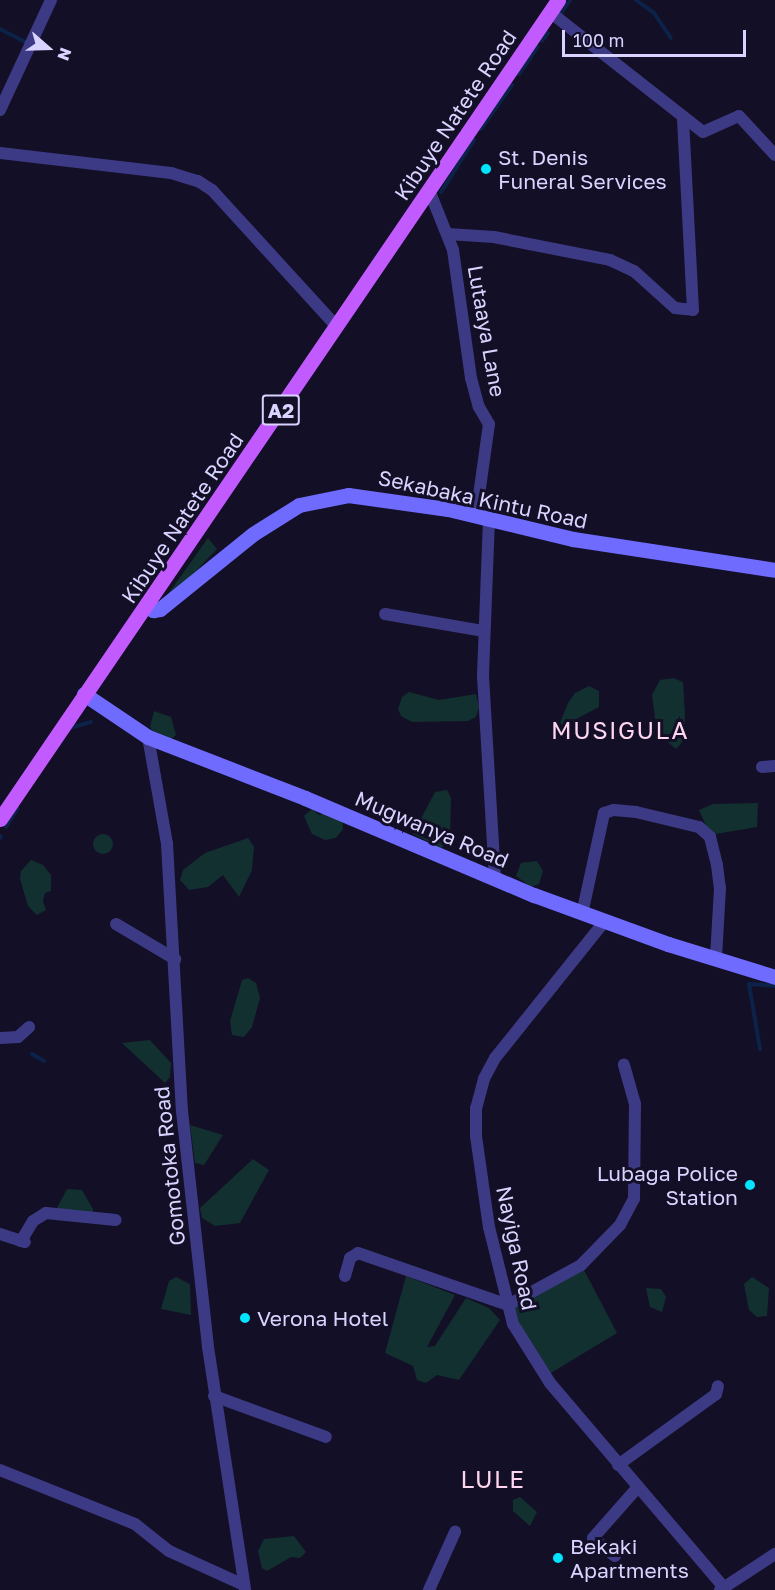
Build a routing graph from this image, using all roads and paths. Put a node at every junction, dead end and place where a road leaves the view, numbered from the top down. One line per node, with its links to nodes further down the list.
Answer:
1 (51, 0): 3 (street)
2 (554, 6): 4 (street); 7 (main road, Kibuye Natete Road / A2)
3 (0, 110)
4 (683, 118): 6 (street); 8 (street)
5 (0, 153): 9 (street)
6 (775, 154)
7 (429, 190): 8 (street, Lutaaya Lane); 9 (main road, Kibuye Natete Road / A2)
8 (448, 234): 10 (street, Lutaaya Lane)
9 (337, 327): 12 (main road, Kibuye Natete Road / A2)
10 (482, 518): 11 (street, Sekabaka Kintu Road); 12 (street, Sekabaka Kintu Road); 14 (street, Lutaaya Lane)
11 (775, 570)
12 (150, 604): 15 (main road, Kibuye Natete Road / A2)
13 (384, 614): 14 (street)
14 (483, 631): 18 (street, Lutaaya Lane)
15 (84, 694): 16 (street, Mugwanya Road); 17 (main road, Kibuye Natete Road / A2)
16 (148, 737): 18 (street, Mugwanya Road); 23 (street, Gomotoka Road)
17 (0, 819)
18 (495, 878): 19 (street, Mugwanya Road)
19 (582, 914): 20 (street, Mugwanya Road); 22 (street)
20 (604, 921): 22 (street, Mugwanya Road); 31 (street, Nayiga Road)
21 (116, 924): 23 (street)
22 (716, 958): 24 (street, Mugwanya Road)
23 (175, 959): 33 (street, Gomotoka Road)
24 (775, 977)
25 (29, 1027): 26 (street)
26 (0, 1038)
27 (624, 1065): 31 (street)
28 (116, 1220): 29 (street)
29 (0, 1234)
30 (345, 1276): 31 (street)
31 (508, 1305): 35 (street, Nayiga Road)
32 (718, 1386): 35 (street)
33 (214, 1396): 34 (street); 41 (street, Gomotoka Road)
34 (326, 1437)
35 (618, 1465): 37 (street, Nayiga Road)
36 (0, 1470): 41 (street)
37 (638, 1487): 40 (street); 42 (street, Nayiga Road)
38 (455, 1532): 43 (street)
39 (775, 1554): 42 (street)
40 (615, 1556)
41 (245, 1587)
42 (722, 1588)
43 (429, 1590)

